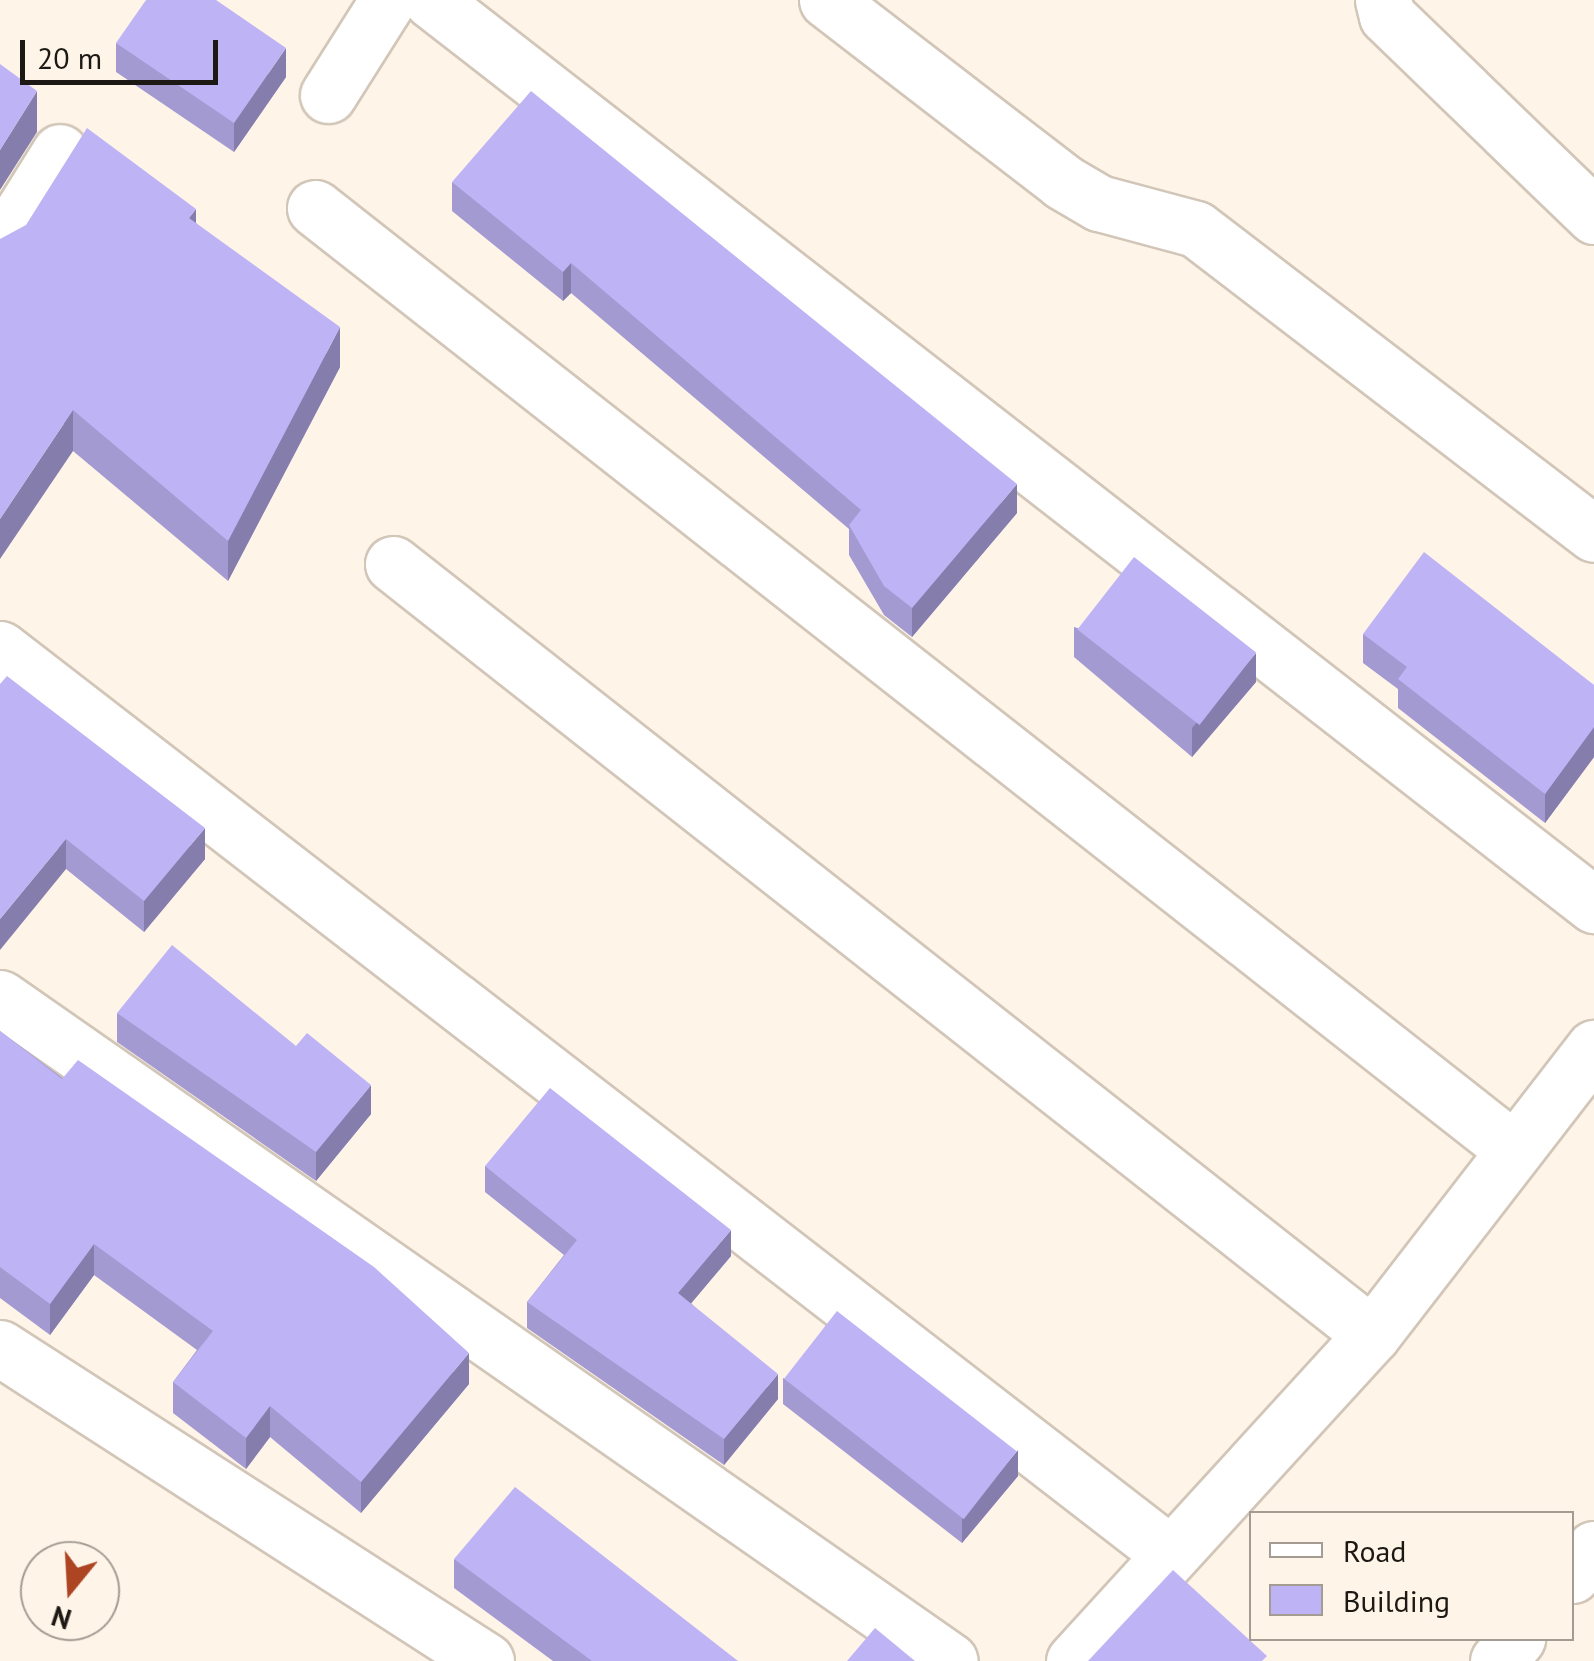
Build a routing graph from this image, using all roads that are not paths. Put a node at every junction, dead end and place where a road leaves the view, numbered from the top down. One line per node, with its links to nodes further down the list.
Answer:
1 (388, 0): 5 (street)
2 (431, 0): 13 (street)
3 (827, 0): 10 (street)
4 (1383, 0): 8 (street)
5 (328, 95)
6 (60, 152): 9 (street)
7 (315, 208): 16 (street)
8 (1594, 216)
9 (0, 248)
10 (1594, 534)
11 (393, 564): 17 (street)
12 (0, 649): 20 (street)
13 (1594, 906)
14 (0, 998): 24 (street)
15 (1594, 1048): 16 (street)
16 (1514, 1149): 17 (street)
17 (1372, 1335): 20 (street)
18 (0, 1348): 23 (street)
19 (1594, 1549): 21 (street)
20 (1166, 1551): 25 (street)
21 (1574, 1573)
22 (1515, 1641): 26 (street)
23 (486, 1661)
24 (950, 1661)
25 (1074, 1661)
26 (1498, 1661)

